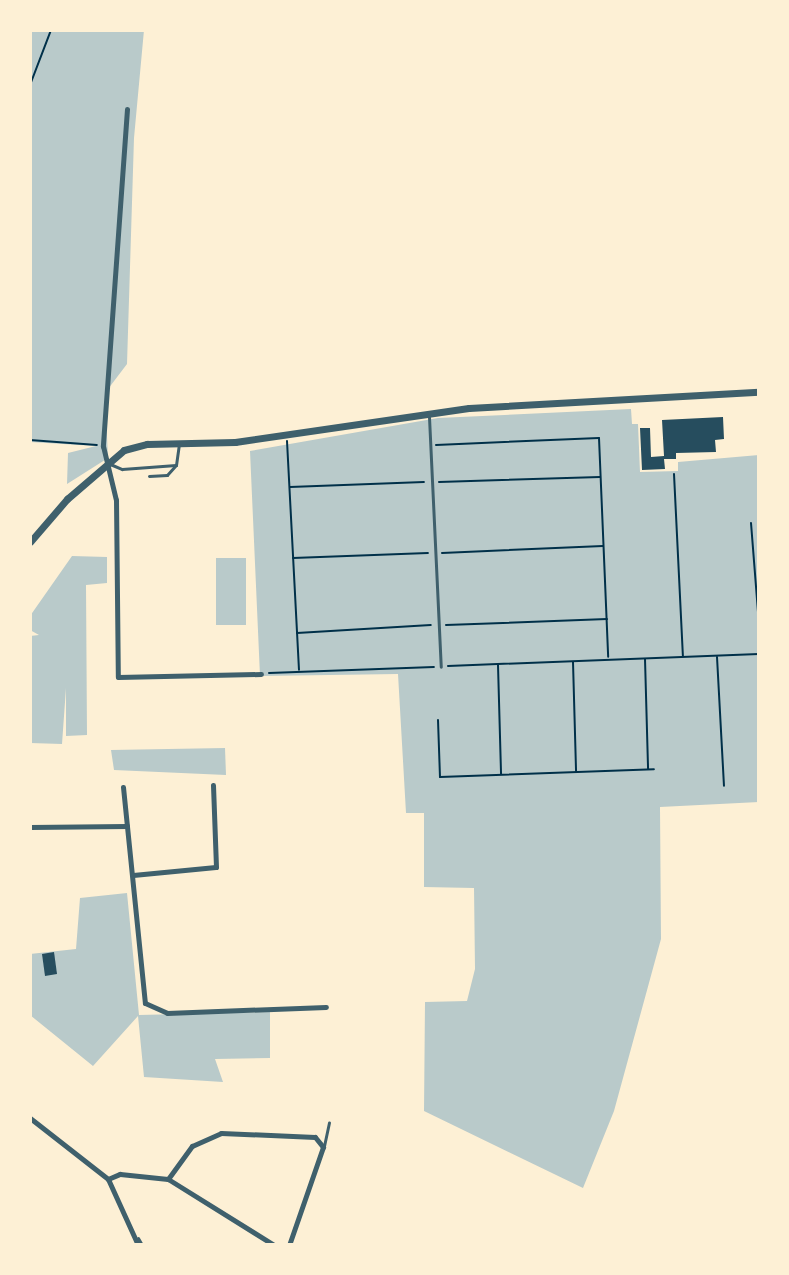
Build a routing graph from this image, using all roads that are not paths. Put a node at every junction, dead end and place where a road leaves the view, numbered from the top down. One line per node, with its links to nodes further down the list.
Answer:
1 (127, 109): 5 (street)
2 (759, 392): 3 (street)
3 (429, 413): 4 (street); 9 (lane)
4 (179, 443): 5 (street); 6 (lane)
5 (110, 464): 6 (lane); 8 (street); 10 (street)
6 (176, 465): 7 (lane)
7 (149, 476)
8 (30, 542)
9 (441, 667)
10 (261, 674)
11 (213, 785): 15 (street)
12 (123, 787): 13 (street)
13 (127, 826): 14 (street); 15 (street)
14 (30, 827)
15 (133, 875): 16 (street)
16 (326, 1007)
17 (30, 1118): 20 (street)
18 (329, 1123): 19 (lane)
19 (323, 1147): 21 (street); 24 (street)
20 (108, 1179): 21 (street); 22 (street)
21 (168, 1179): 23 (street)
22 (139, 1243)
23 (274, 1245)
24 (289, 1245)

